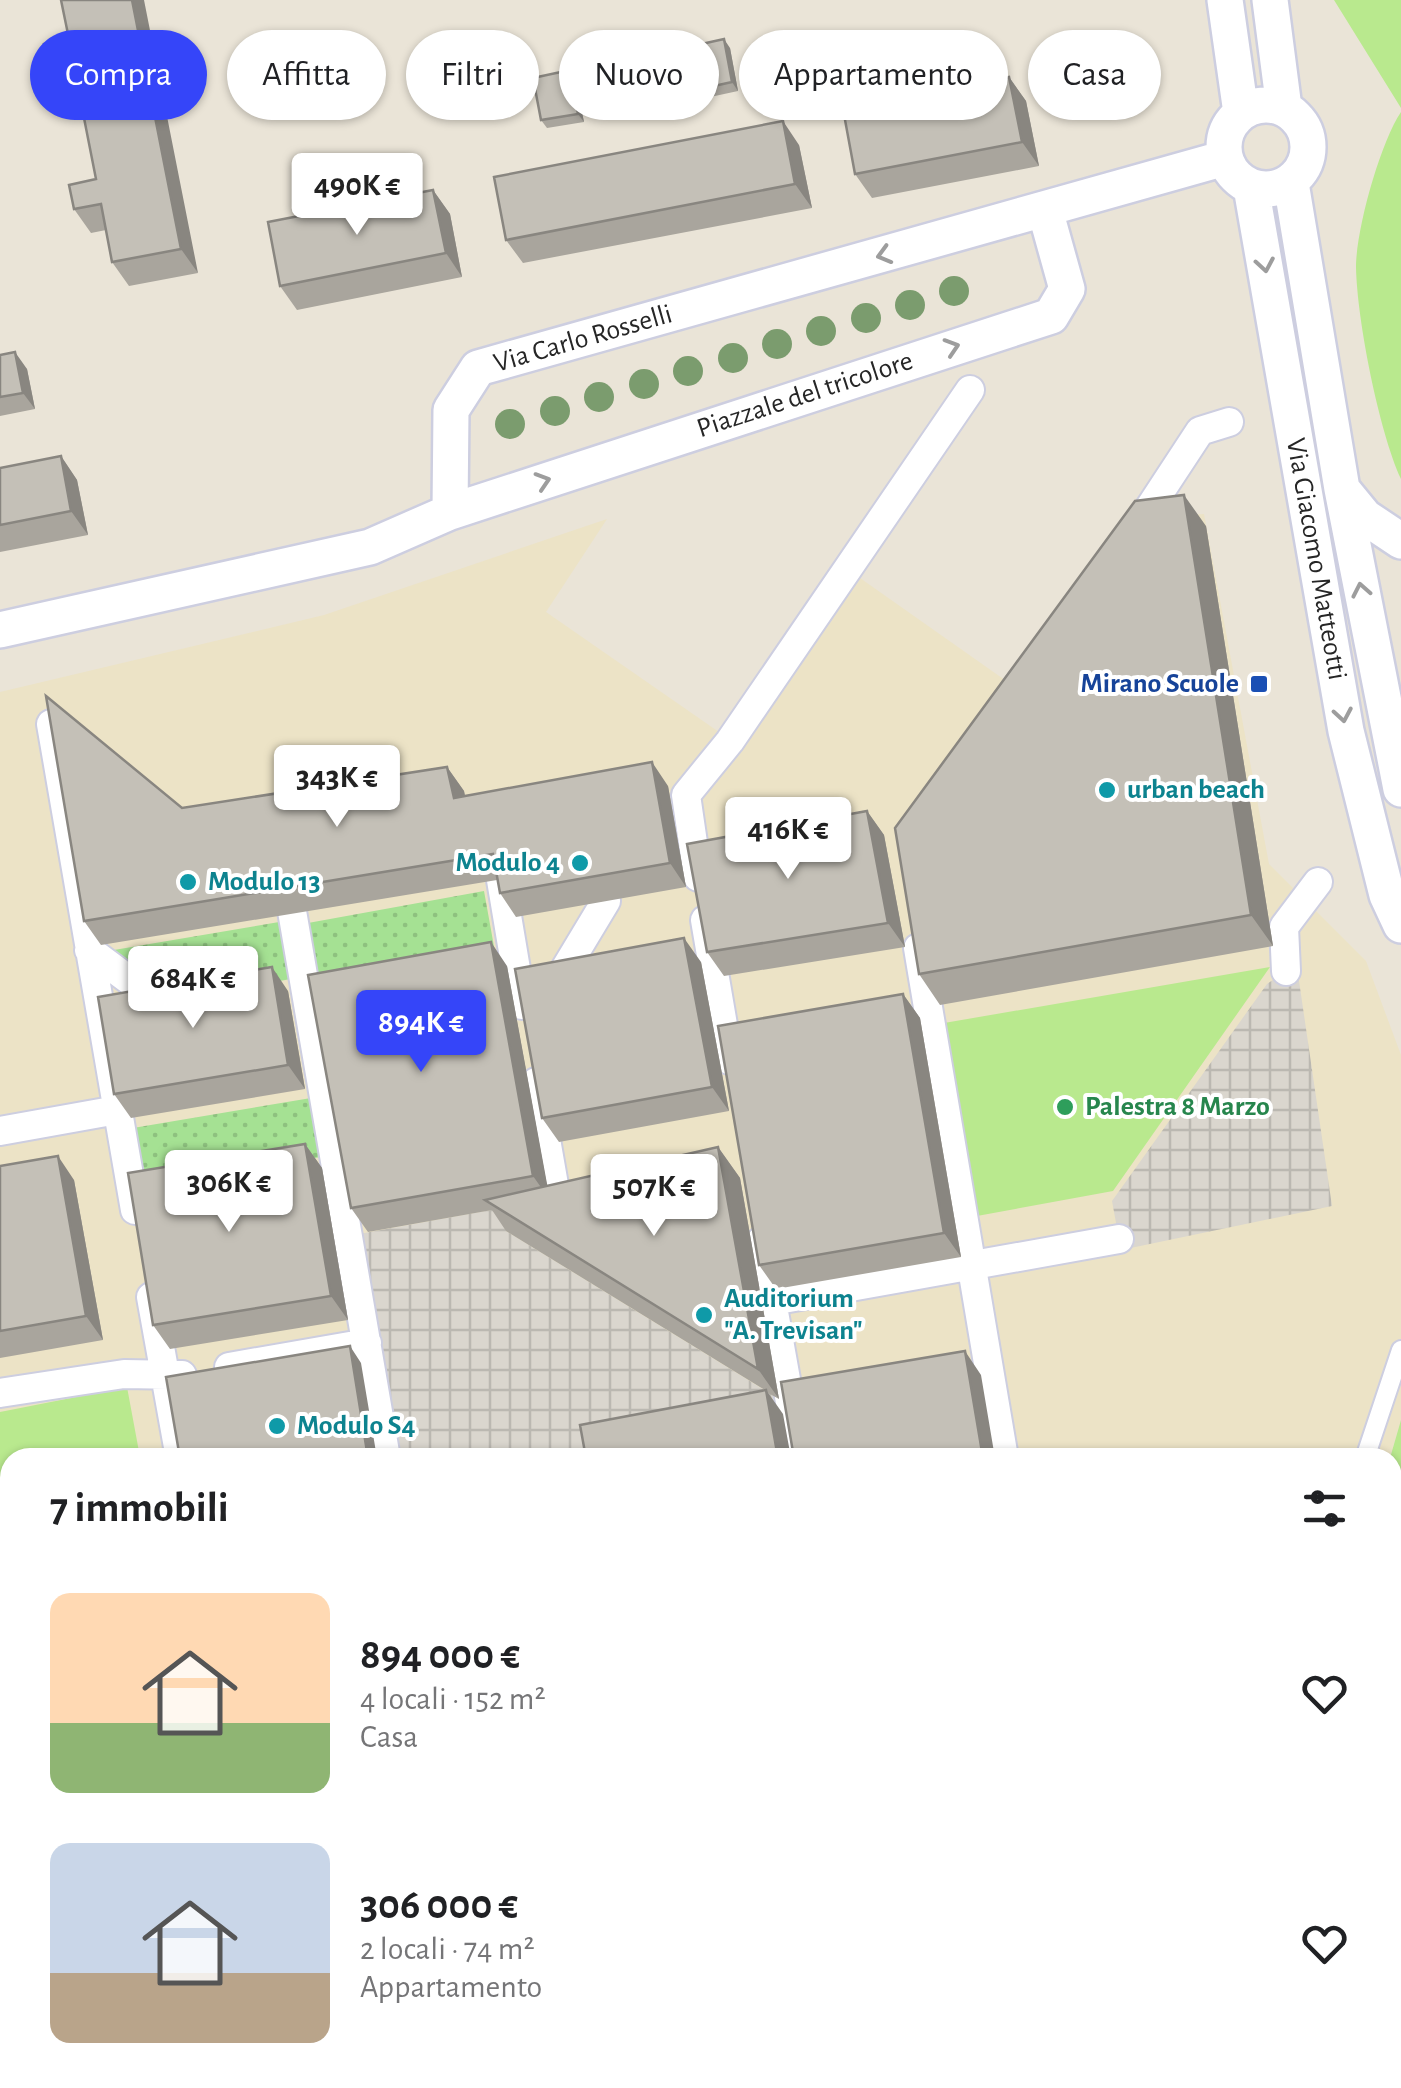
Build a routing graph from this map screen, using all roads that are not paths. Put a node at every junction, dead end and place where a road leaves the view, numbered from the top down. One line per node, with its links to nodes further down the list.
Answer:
1 (1225, 0): 4 (street)
2 (1270, 0): 3 (street, Via Giacomo Matteotti)
3 (1284, 108): 4 (street); 6 (street, Via Giacomo Matteotti)
4 (1241, 113): 5 (street)
5 (1225, 158): 7 (street); 8 (street, Via Carlo Rosselli)
6 (1291, 183): 7 (street); 11 (street, Via Giacomo Matteotti)
7 (1251, 187): 24 (street, Via Giacomo Matteotti, one-way to 24)
8 (1045, 210): 12 (street, Via Carlo Rosselli, one-way to 12); 12 (street, Piazzale del tricolore, one-way to 8)
9 (970, 390): 26 (street)
10 (1229, 422): 14 (street)
11 (1342, 489): 13 (street); 17 (street, Via Giacomo Matteotti, one-way to 11)
12 (450, 512): 15 (street)
13 (1401, 541)
14 (1118, 554)
15 (0, 630)
16 (50, 724): 25 (street)
17 (1395, 726): 18 (street, Via Giacomo Matteotti)
18 (1401, 789)
19 (501, 880): 34 (street)
20 (1318, 882): 28 (street)
21 (606, 901): 29 (street)
22 (292, 911): 39 (street)
23 (913, 916): 37 (street)
24 (1401, 925)
25 (90, 950): 30 (street); 32 (street)
26 (711, 958): 27 (street); 31 (street)
27 (676, 965)
28 (1286, 972)
29 (588, 982)
30 (190, 1008)
31 (735, 1089)
32 (117, 1110): 33 (street); 41 (street)
33 (0, 1131)
34 (522, 1216)
35 (758, 1223): 38 (street)
36 (1119, 1240): 37 (street)
37 (972, 1265): 38 (street); 46 (street)
38 (772, 1301): 45 (street)
39 (367, 1342): 41 (street); 44 (street)
40 (1401, 1350): 47 (lane)
41 (166, 1378): 42 (street); 43 (street)
42 (0, 1393)
43 (178, 1448)
44 (384, 1448)
45 (798, 1448)
46 (1002, 1448)
47 (1368, 1448)

